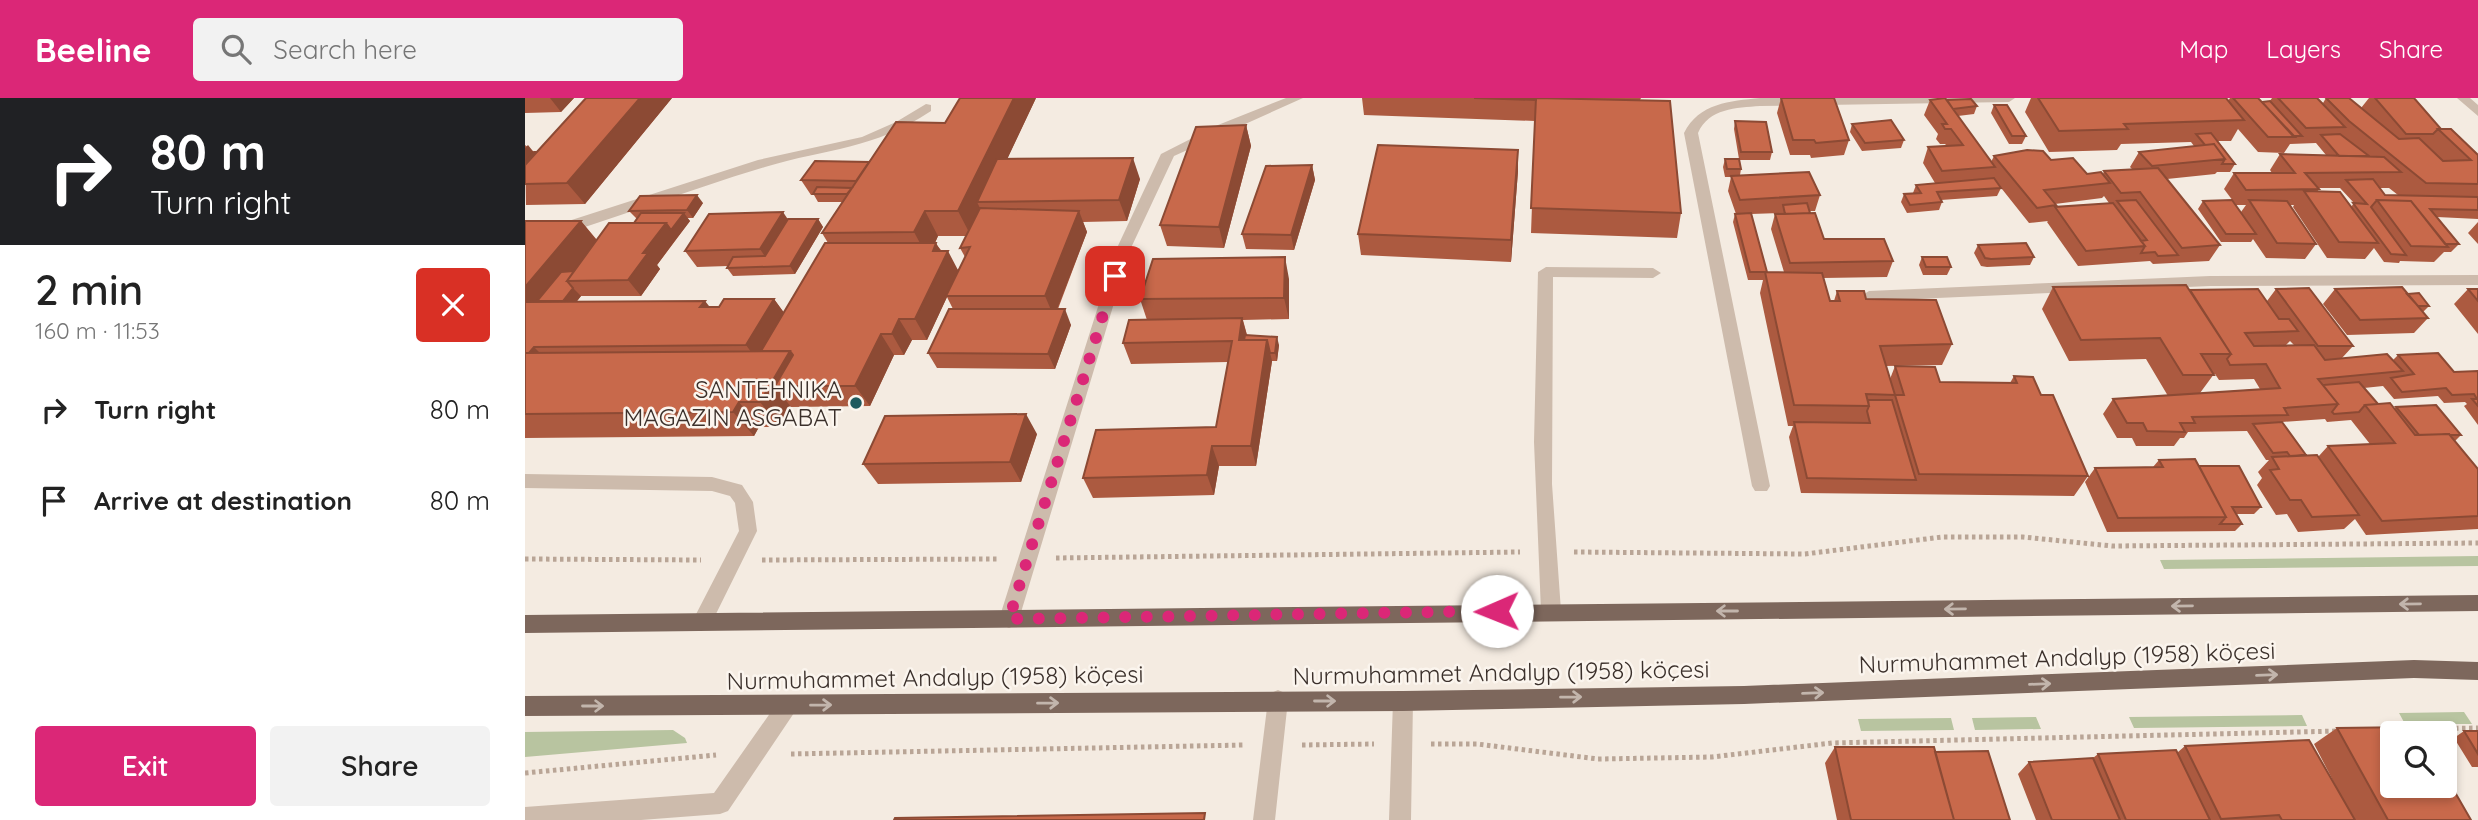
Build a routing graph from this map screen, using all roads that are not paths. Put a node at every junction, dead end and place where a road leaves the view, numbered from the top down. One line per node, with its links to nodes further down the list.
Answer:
1 (1297, 98): 14 (street)
2 (2009, 98): 11 (street)
3 (2463, 98): 5 (street)
4 (926, 108): 6 (street)
5 (2478, 112)
6 (525, 240)
7 (1653, 273): 13 (street)
8 (2478, 280): 9 (street)
9 (1869, 296)
10 (525, 481): 15 (street)
11 (1761, 486)
12 (2478, 603): 13 (main road, Nurmuhammet Andalyp (1958) köçesi, one-way to 13)
13 (1551, 611): 14 (main road, Nurmuhammet Andalyp (1958) köçesi)
14 (1009, 619): 15 (main road, Nurmuhammet Andalyp (1958) köçesi)
15 (702, 622): 16 (main road, Nurmuhammet Andalyp (1958) köçesi)
16 (525, 624)
17 (2478, 671): 19 (main road, Nurmuhammet Andalyp (1958) köçesi, one-way to 17)
18 (1279, 700): 19 (main road, Nurmuhammet Andalyp (1958) köçesi, one-way to 19); 21 (main road, Nurmuhammet Andalyp (1958) köçesi, one-way to 18); 24 (street)
19 (1402, 701): 25 (street)
20 (525, 706): 21 (main road, Nurmuhammet Andalyp (1958) köçesi, one-way to 21)
21 (787, 706): 22 (street)
22 (715, 811): 23 (street)
23 (525, 818)
24 (1264, 820)
25 (1400, 820)

